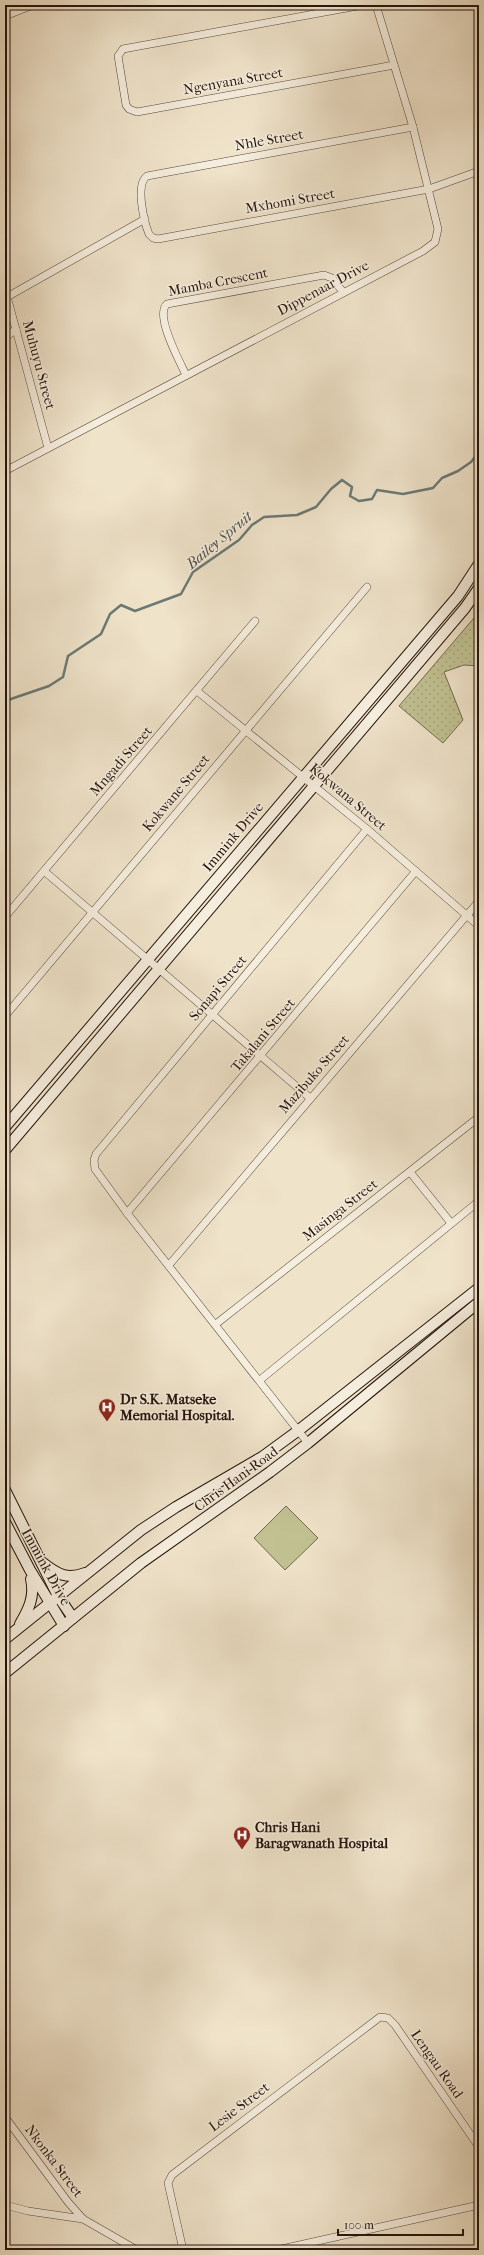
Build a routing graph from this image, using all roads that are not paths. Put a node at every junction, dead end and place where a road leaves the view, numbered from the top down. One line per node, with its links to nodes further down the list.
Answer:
1 (33, 5): 4 (street)
2 (363, 5): 5 (street, Ngenyana Street)
3 (376, 5): 5 (street, Dippenaar Drive)
4 (5, 16)
5 (394, 65): 6 (street, Dippenaar Drive)
6 (413, 127): 8 (street, Dippenaar Drive); 9 (street, Nhle Street)
7 (479, 171): 8 (street, Mxhomi Street)
8 (429, 189): 10 (street, Mxhomi Street); 12 (street, Dippenaar Drive)
9 (140, 190): 10 (street, Mxhomi Street)
10 (145, 219): 13 (street)
11 (5, 289): 13 (street, Muhuyu Street)
12 (343, 292): 16 (street, Dippenaar Drive); 16 (street, Mamba Crescent)
13 (7, 297): 14 (street, Muhuyu Street)
14 (16, 329): 15 (street); 17 (street, Muhuyu Street)
15 (5, 338)
16 (186, 375): 17 (street, Dippenaar Drive)
17 (48, 448): 18 (street, Dippenaar Drive)
18 (5, 471)
19 (479, 564): 25 (main road, Immink Drive)
20 (367, 587): 24 (street, Kokwane Street)
21 (479, 588): 26 (main road, Immink Drive)
22 (255, 621): 23 (street, Mngadi Street)
23 (197, 691): 24 (street, Kokwana Street); 28 (street, Mngadi Street)
24 (247, 730): 25 (street, Kokwana Street); 31 (street, Kokwane Street)
25 (303, 776): 26 (street, Kokwana Street); 35 (main road, Immink Drive)
26 (314, 786): 27 (street, Kokwana Street); 36 (main road, Immink Drive)
27 (367, 829): 29 (street, Kokwana Street); 37 (street, Sonapi Street)
28 (44, 871): 31 (street); 33 (street, Mngadi Street)
29 (416, 871): 32 (street, Kokwana Street); 39 (street, Takalani Street)
30 (479, 901): 32 (street, Mazibuko Street)
31 (92, 912): 35 (street); 38 (street, Kokwane Street)
32 (467, 914): 34 (street, Kokwana Street); 40 (street, Mazibuko Street)
33 (5, 917)
34 (479, 926)
35 (148, 960): 36 (street); 42 (main road, Immink Drive)
36 (158, 969): 37 (street); 43 (main road, Immink Drive)
37 (213, 1015): 39 (street); 46 (street, Sonapi Street)
38 (5, 1016)
39 (262, 1056): 40 (street); 46 (street, Takalani Street)
40 (310, 1098): 48 (street, Mazibuko Street)
41 (479, 1117): 44 (street, Masinga Street)
42 (5, 1127)
43 (5, 1150)
44 (410, 1172): 47 (street); 51 (street, Masinga Street)
45 (479, 1201): 47 (street)
46 (127, 1213): 48 (street)
47 (451, 1223): 52 (street)
48 (170, 1265): 51 (street)
49 (479, 1288): 53 (main road, Chris Hani Road)
50 (479, 1302): 54 (main road, Chris Hani Road)
51 (216, 1324): 52 (street)
52 (260, 1380): 53 (street)
53 (299, 1430): 54 (street); 59 (main road, Chris Hani Road)
54 (308, 1442): 62 (main road, Chris Hani Road)
55 (5, 1490): 57 (main road, Immink Drive)
56 (5, 1522): 58 (main road, Immink Drive)
57 (41, 1562): 59 (main road); 60 (main road, Immink Drive)
58 (30, 1570): 61 (main road, Immink Drive); 64 (main road)
59 (90, 1572): 60 (main road, Chris Hani Road)
60 (58, 1596): 61 (main road, Chris Hani Road); 62 (main road, Immink Drive)
61 (49, 1604): 63 (main road, Immink Drive); 64 (main road, Chris Hani Road)
62 (73, 1618): 63 (main road, Chris Hani Road)
63 (64, 1626): 66 (main road, Chris Hani Road)
64 (17, 1629): 65 (main road, Chris Hani Road)
65 (5, 1639)
66 (5, 1673)
67 (385, 2017): 69 (street, Lengau Road); 74 (street, Lesie Street)
68 (5, 2117): 72 (street, Nkonka Street)
69 (479, 2148)
70 (5, 2205): 72 (street)
71 (479, 2205): 75 (street)
72 (83, 2219): 73 (street)
73 (138, 2250)
74 (183, 2250)
75 (277, 2250)

